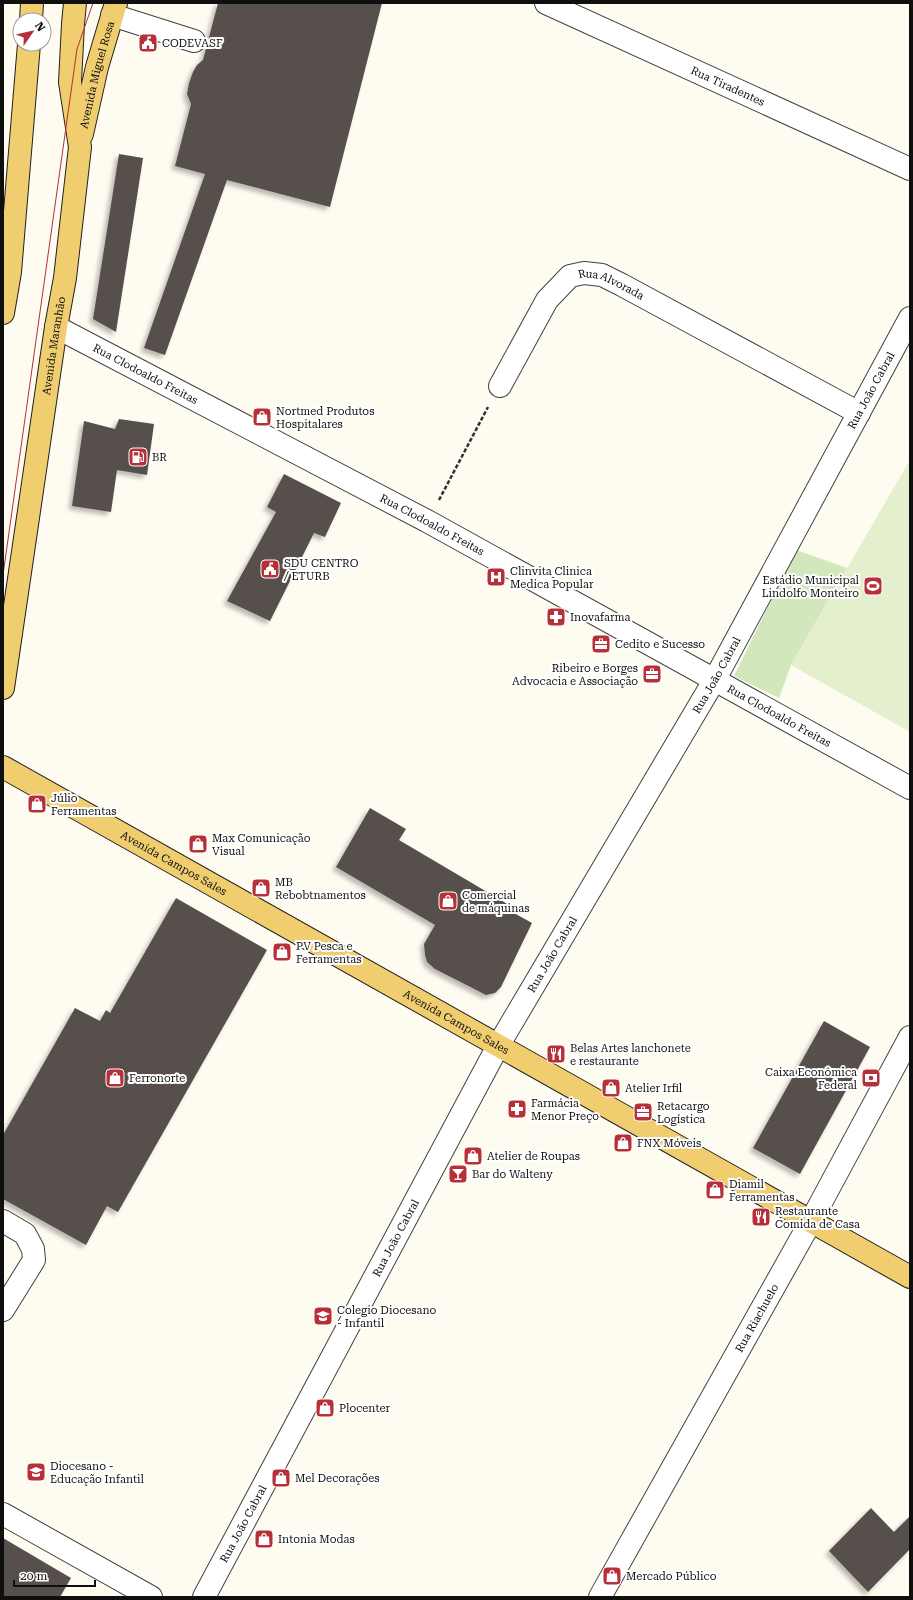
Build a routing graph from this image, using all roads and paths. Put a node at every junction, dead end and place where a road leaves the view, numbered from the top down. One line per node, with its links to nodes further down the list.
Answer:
1 (75, 3): 6 (main road, Avenida Maranhão)
2 (546, 3): 7 (street, Rua Tiradentes)
3 (114, 9): 4 (street); 6 (main road, Avenida Miguel Rosa)
4 (194, 41)
5 (28, 52): 8 (main road)
6 (80, 147): 10 (main road, Avenida Maranhão)
7 (910, 169)
8 (3, 313)
9 (910, 318): 12 (street, Rua João Cabral)
10 (56, 327): 13 (street, Rua Clodoaldo Freitas); 15 (main road, Avenida Maranhão)
11 (500, 386): 12 (street, Rua Alvorada); 13 (path)
12 (859, 413): 14 (street, Rua João Cabral)
13 (428, 521): 14 (street, Rua Clodoaldo Freitas)
14 (715, 679): 17 (street, Rua Clodoaldo Freitas); 19 (street, Rua João Cabral)
15 (3, 688)
16 (3, 767): 19 (main road, Avenida Campos Sales)
17 (910, 788)
18 (910, 1037): 21 (street, Rua Riachuelo)
19 (498, 1046): 21 (main road, Avenida Campos Sales); 26 (street, Rua João Cabral)
20 (3, 1221): 23 (street)
21 (811, 1221): 22 (main road, Avenida Campos Sales); 27 (street, Rua Riachuelo)
22 (910, 1277)
23 (3, 1310)
24 (3, 1514): 25 (street)
25 (151, 1597)
26 (204, 1597)
27 (600, 1597)

